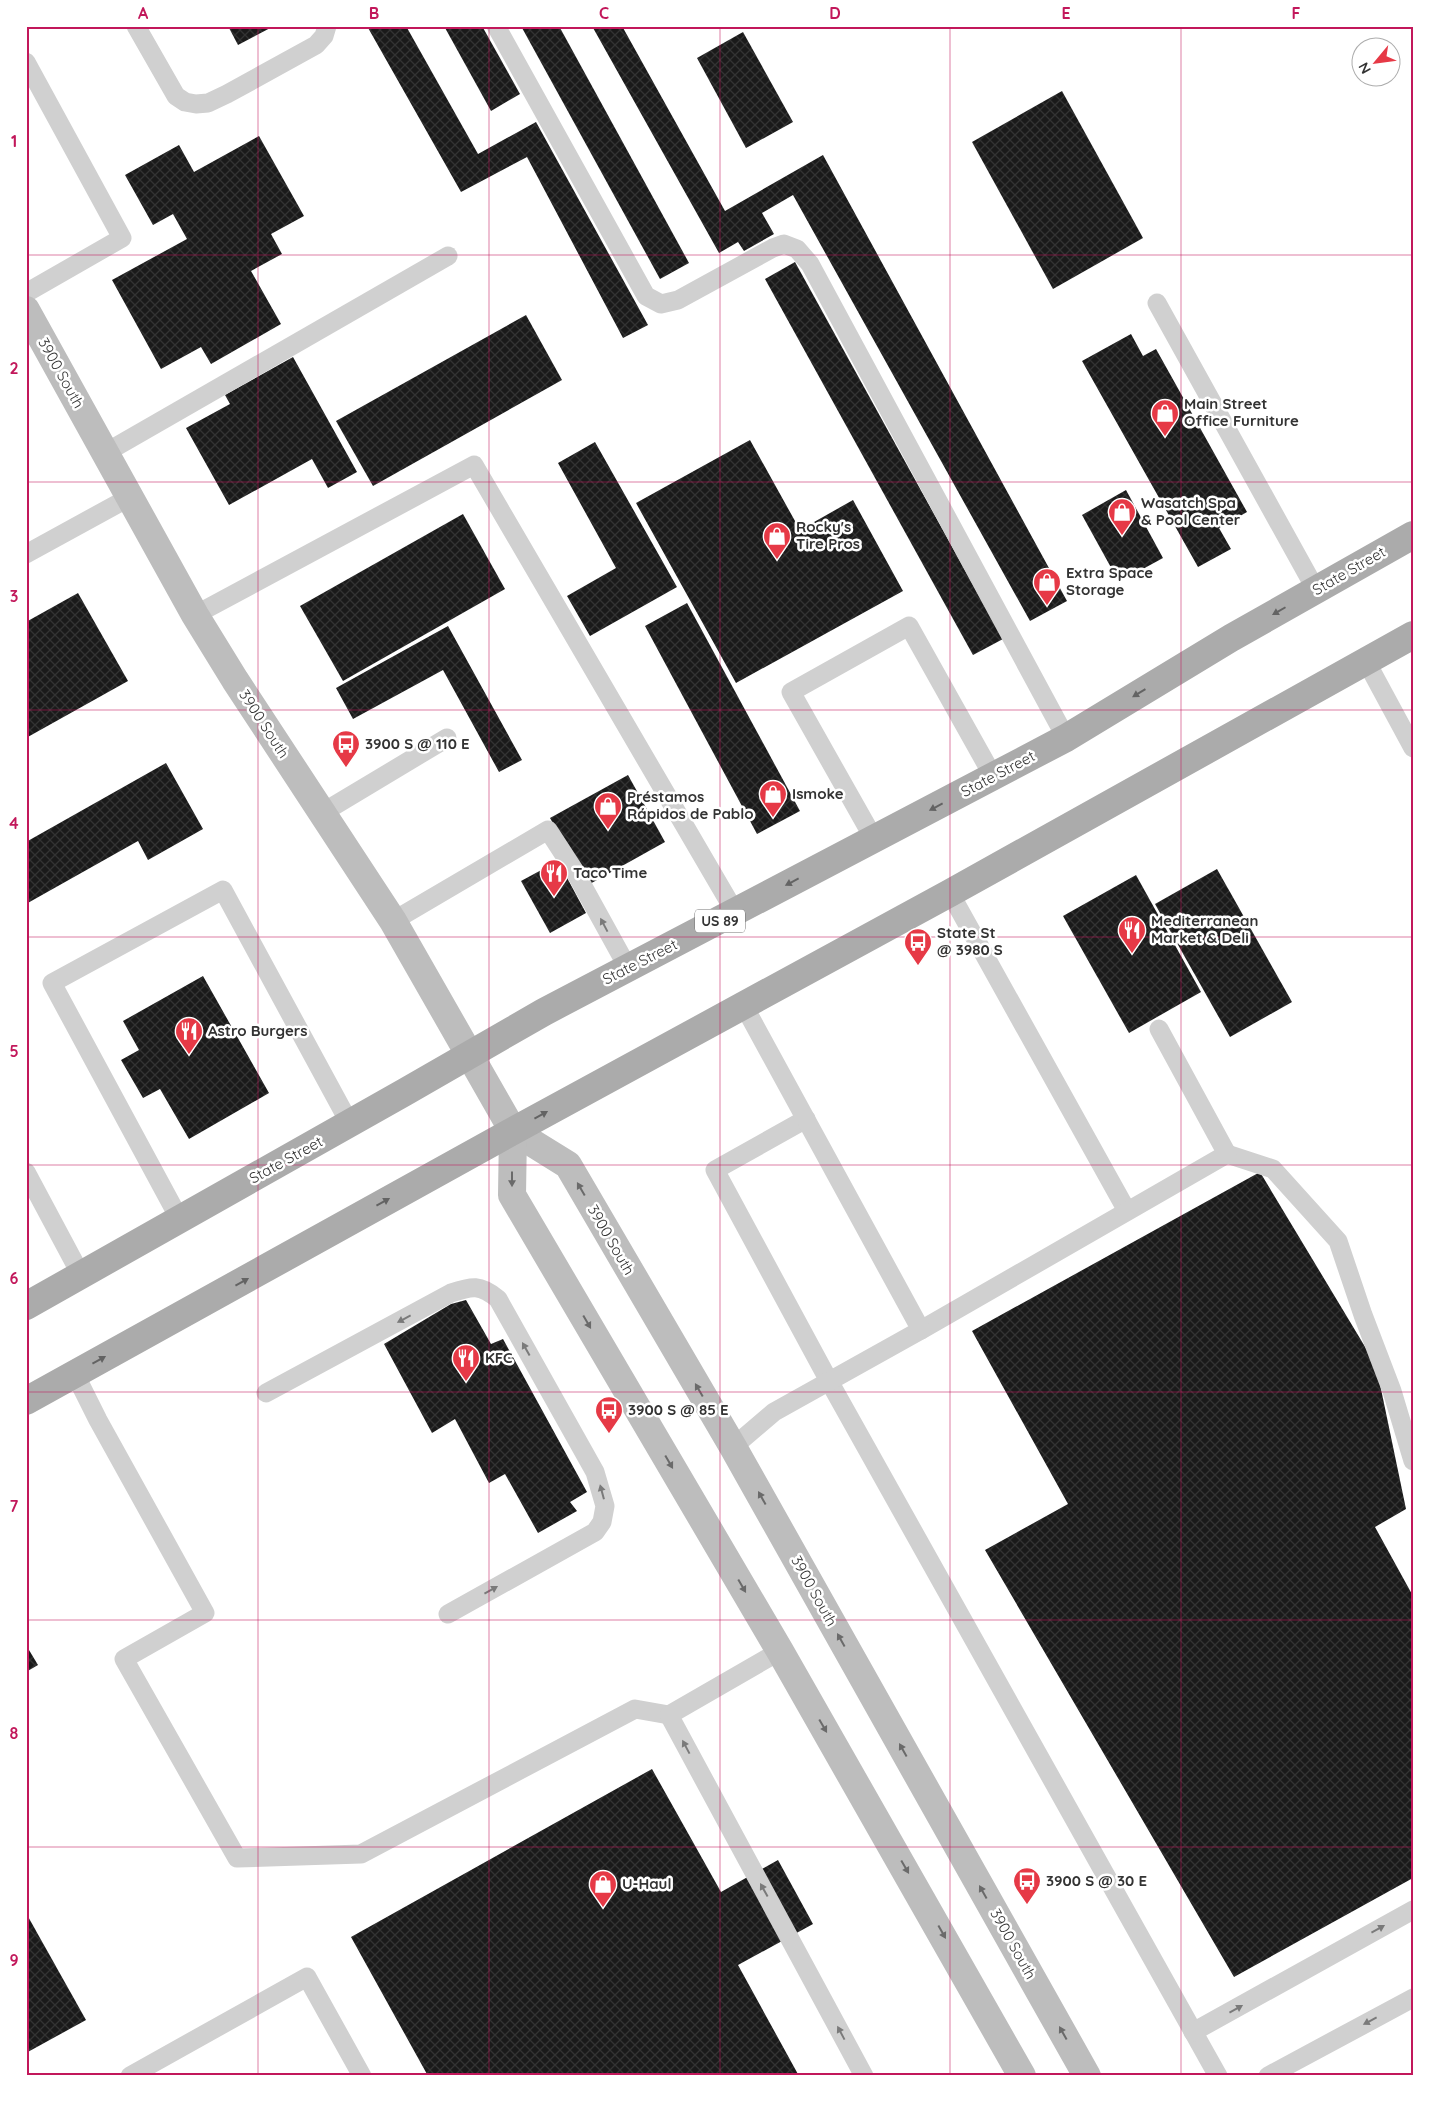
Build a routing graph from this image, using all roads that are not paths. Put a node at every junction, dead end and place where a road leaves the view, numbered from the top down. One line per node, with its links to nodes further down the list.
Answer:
1 (136, 26): 2 (lane)
2 (327, 26)
3 (496, 26): 18 (lane)
4 (26, 62): 6 (lane)
5 (448, 256): 9 (lane)
6 (26, 294)
7 (1157, 303): 13 (lane)
8 (26, 310): 9 (main road, 3900 South)
9 (105, 453): 10 (main road, 3900 South)
10 (130, 497): 12 (lane); 14 (main road, 3900 South)
11 (1413, 535): 13 (main road, State Street / US 89)
12 (26, 554)
13 (1316, 590): 18 (main road, State Street / US 89, one-way to 18)
14 (195, 615): 21 (main road, 3900 South); 24 (lane)
15 (1413, 635): 16 (main road)
16 (1366, 661): 19 (lane); 23 (main road)
17 (446, 738): 21 (lane)
18 (1066, 738): 20 (main road, State Street / US 89)
19 (1413, 748)
20 (993, 776): 22 (main road, State Street / US 89, one-way to 22); 22 (lane)
21 (322, 813): 25 (main road, 3900 South)
22 (874, 839): 24 (main road, State Street / US 89, one-way to 24)
23 (950, 893): 27 (main road); 35 (lane)
24 (735, 912): 26 (main road, State Street / US 89)
25 (393, 921): 26 (lane, one-way to 25); 29 (main road, 3900 South)
26 (628, 968): 29 (main road, State Street / US 89)
27 (744, 1006): 30 (lane); 32 (main road, one-way to 27)
28 (1159, 1029): 33 (lane)
29 (470, 1054): 31 (main road, State Street / US 89); 32 (main road, 3900 South)
30 (806, 1119): 39 (lane); 41 (lane)
31 (350, 1124): 36 (main road, State Street / US 89); 36 (lane)
32 (513, 1131): 40 (main road, one-way to 32); 44 (main road, 3900 South, one-way to 32); 47 (main road, one-way to 47)
33 (1227, 1154): 35 (lane); 45 (lane)
34 (26, 1172): 37 (lane)
35 (1127, 1211): 39 (lane)
36 (180, 1220): 37 (main road, State Street / US 89)
37 (81, 1275): 38 (main road, State Street / US 89)
38 (26, 1306)
39 (921, 1330): 41 (lane)
40 (75, 1374): 43 (main road); 48 (lane)
41 (829, 1381): 44 (lane); 51 (lane)
42 (266, 1393): 46 (lane, one-way to 42)
43 (26, 1401)
44 (733, 1447): 56 (main road, 3900 South, one-way to 44)
45 (1413, 1461)
46 (448, 1614)
47 (780, 1651): 48 (lane); 55 (main road, one-way to 55)
48 (669, 1715): 54 (lane, one-way to 48)
49 (1413, 1910): 51 (lane, one-way to 49)
50 (1413, 1998): 58 (lane, one-way to 58)
51 (1194, 2032): 57 (lane)
52 (130, 2076): 53 (lane)
53 (362, 2076)
54 (864, 2076)
55 (1022, 2076)
56 (1087, 2076)
57 (1218, 2076)
58 (1268, 2076)

